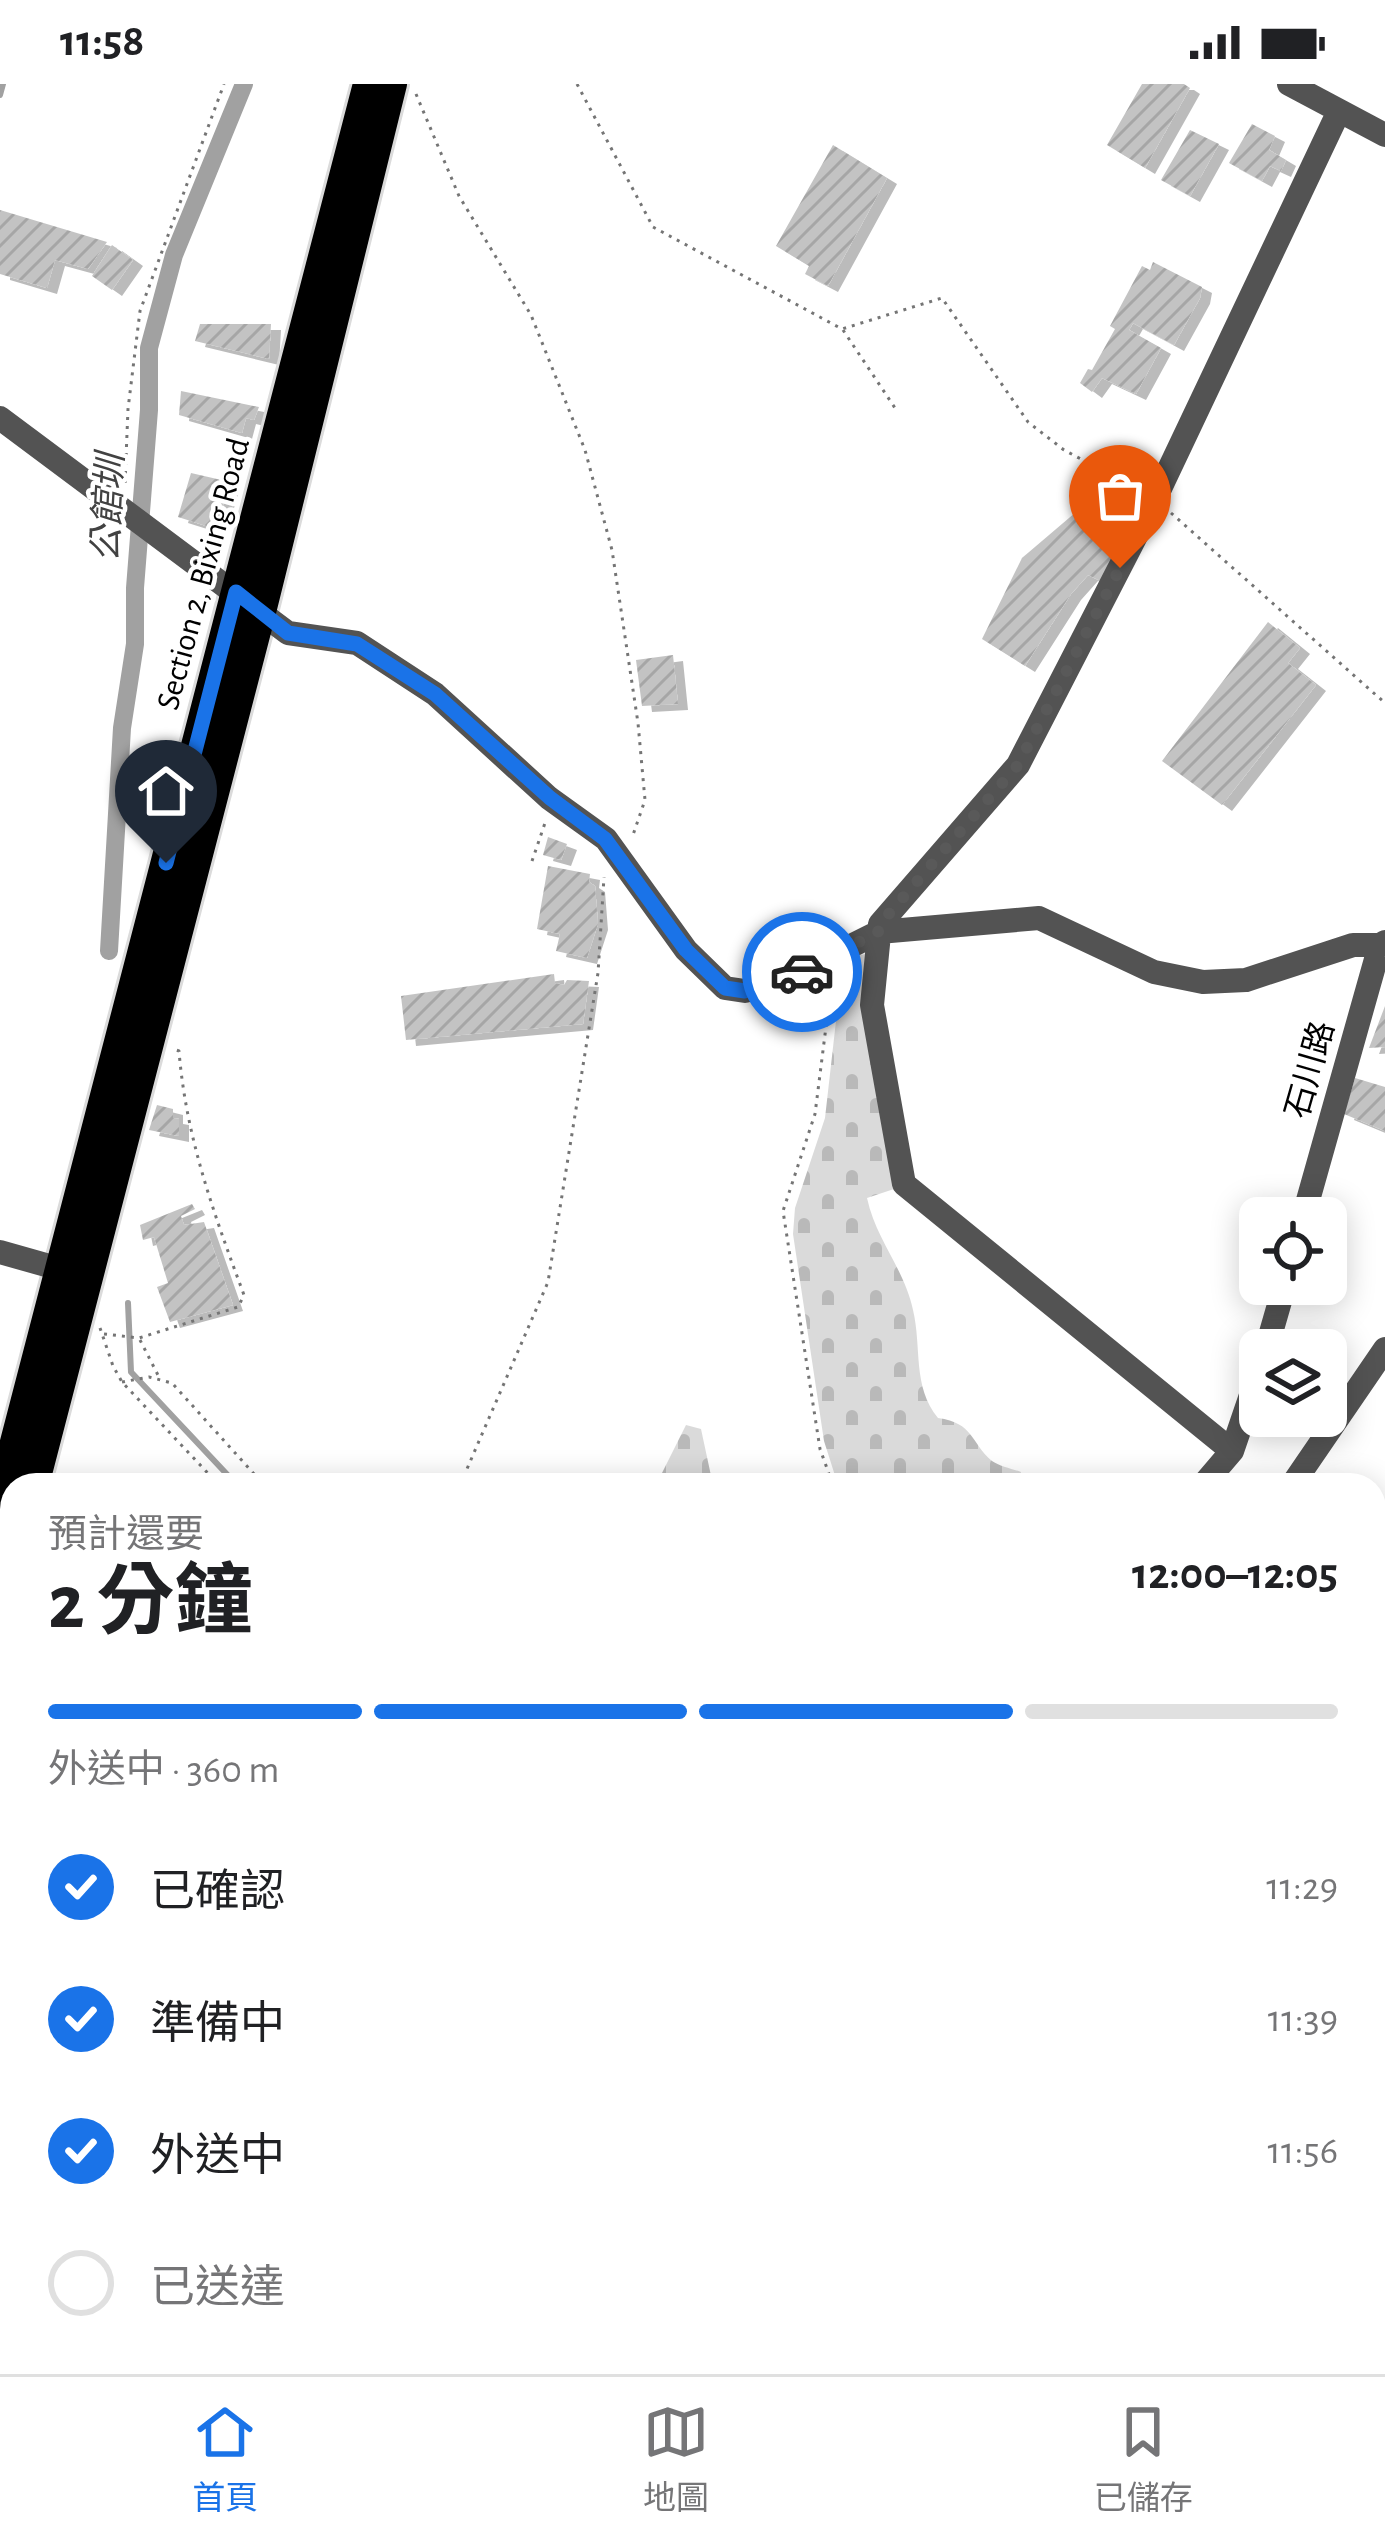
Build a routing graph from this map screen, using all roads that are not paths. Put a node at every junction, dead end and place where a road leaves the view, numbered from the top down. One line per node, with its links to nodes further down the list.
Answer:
1 (368, 84): 7 (main road, Section 2, Bixing Road)
2 (1289, 84): 4 (street)
3 (404, 88): 8 (main road, Section 2, Bixing Road)
4 (1340, 111): 5 (street); 9 (street)
5 (1385, 135)
6 (0, 418): 7 (street)
7 (236, 592): 8 (street); 13 (main road, Section 2, Bixing Road)
8 (261, 611): 9 (street); 14 (main road, Section 2, Bixing Road)
9 (878, 932): 10 (street); 17 (street)
10 (1383, 943): 11 (street, 石川路)
11 (1310, 1197)
12 (0, 1252): 13 (street)
13 (60, 1269): 14 (street); 18 (main road, Section 2, Bixing Road)
14 (82, 1302): 19 (main road, Section 2, Bixing Road)
15 (1385, 1349): 21 (street)
16 (1239, 1430): 17 (street)
17 (1232, 1450): 20 (street)
18 (7, 1473)
19 (37, 1473)
20 (1213, 1473)
21 (1300, 1473)

